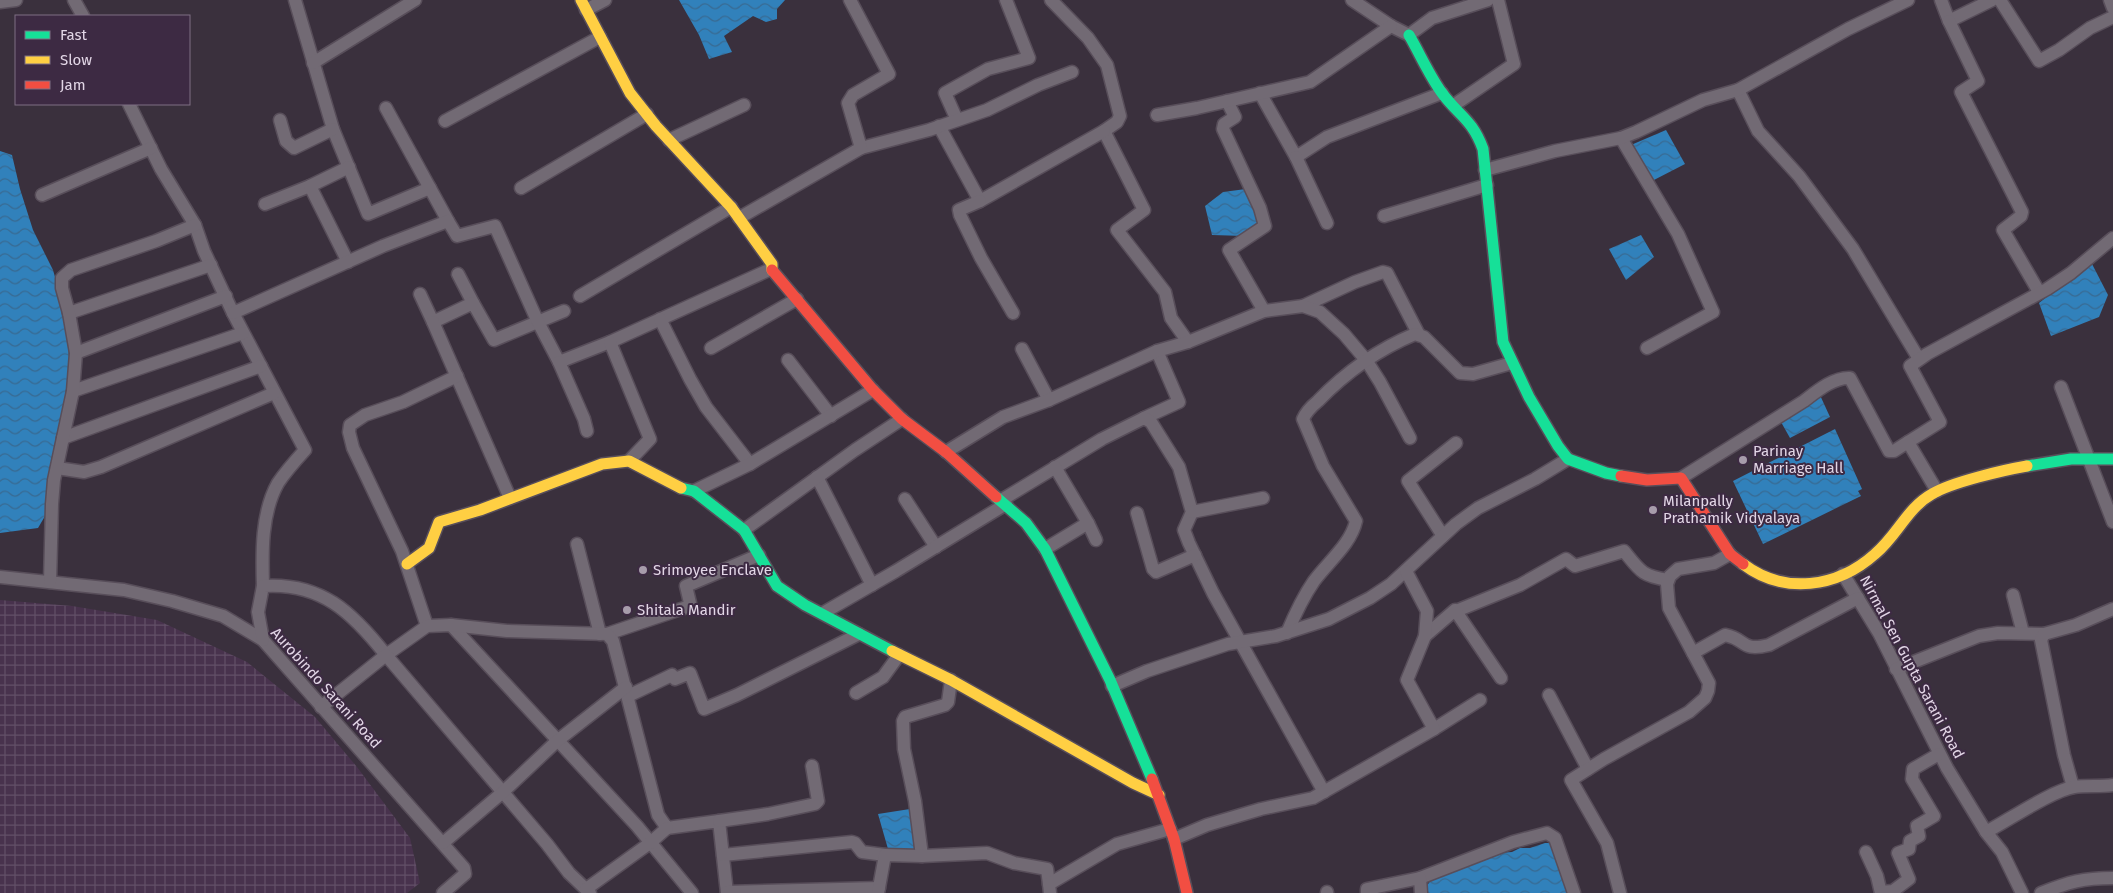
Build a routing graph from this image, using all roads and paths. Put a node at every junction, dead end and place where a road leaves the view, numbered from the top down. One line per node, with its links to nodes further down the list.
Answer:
1 (16, 0): 17 (street)
2 (74, 0): 20 (street)
3 (295, 0): 26 (street)
4 (415, 0): 26 (street)
5 (605, 0): 18 (street)
6 (850, 0): 47 (street)
7 (1006, 0): 39 (street)
8 (1352, 0): 23 (street)
9 (1488, 0): 24 (street)
10 (1498, 0): 34 (street)
11 (1908, 0): 28 (street)
12 (1940, 0): 22 (street)
13 (1992, 0): 22 (street)
14 (2000, 0): 21 (street)
15 (2110, 0): 19 (street)
16 (1054, 1): 43 (street)
17 (0, 2)
18 (583, 5): 25 (street)
19 (2113, 8)
20 (82, 15)
21 (2113, 17)
22 (1949, 21): 68 (street)
23 (1391, 26): 24 (street); 29 (street)
24 (1409, 35): 30 (street)
25 (600, 37): 36 (street); 40 (street)
26 (313, 63): 42 (street)
27 (1072, 72): 39 (street)
28 (1738, 90): 44 (street); 92 (street)
29 (1260, 93): 31 (street); 48 (street)
30 (1442, 93): 34 (street); 48 (street)
31 (1227, 101): 37 (street); 77 (street)
32 (132, 105): 46 (street)
33 (744, 105): 45 (street)
34 (1454, 105): 50 (street)
35 (386, 108): 53 (street)
36 (646, 114): 45 (street); 54 (street)
37 (1157, 115)
38 (280, 120): 42 (street)
39 (957, 120): 41 (street)
40 (445, 121)
41 (939, 126): 47 (street); 56 (street)
42 (333, 129): 49 (street)
43 (1104, 131): 56 (street); 86 (street)
44 (1621, 138): 50 (street); 88 (street)
45 (669, 140): 58 (street)
46 (150, 148): 55 (street); 62 (street)
47 (861, 148): 58 (street)
48 (1296, 157): 61 (street)
49 (349, 166): 52 (street); 53 (street)
50 (1485, 170): 51 (street)
51 (1487, 185): 59 (street); 96 (street)
52 (310, 186): 57 (street); 64 (street)
53 (430, 188): 60 (street)
54 (521, 188)
55 (42, 195)
56 (980, 201): 79 (street)
57 (265, 204)
58 (735, 212): 66 (street); 71 (street)
59 (1384, 216)
60 (448, 221): 64 (street); 81 (street)
61 (1328, 224)
62 (195, 225): 65 (street); 78 (street)
63 (2113, 238): 68 (street)
64 (348, 262): 76 (street)
65 (211, 266): 70 (street); 78 (street)
66 (771, 269): 72 (street); 80 (street)
67 (458, 274): 73 (street)
68 (2038, 292): 92 (street)
69 (420, 294): 82 (street)
70 (226, 296): 76 (street); 91 (street)
71 (580, 296)
72 (797, 299): 87 (street); 100 (street)
73 (473, 303): 81 (street); 82 (street)
74 (1303, 306): 77 (street); 84 (street); 94 (street)
75 (564, 311): 81 (street)
76 (233, 312): 83 (street)
77 (1264, 312): 86 (street)
78 (69, 313): 91 (street)
79 (1013, 313)
80 (660, 319): 85 (street); 117 (street)
81 (537, 320): 95 (street)
82 (433, 322): 98 (street)
83 (244, 333): 97 (street); 101 (street)
84 (1419, 334): 94 (street); 96 (street)
85 (610, 342): 95 (street); 116 (street)
86 (1188, 342): 90 (street)
87 (711, 348)
88 (1646, 348)
89 (1022, 349): 103 (street)
90 (1157, 351): 103 (street); 105 (street)
91 (76, 353): 101 (street)
92 (1919, 359): 110 (street)
93 (788, 360): 104 (street)
94 (1366, 360): 109 (street); 156 (street)
95 (558, 362): 107 (street)
96 (1512, 363): 113 (street)
97 (261, 366): 102 (street); 108 (street)
98 (457, 376): 124 (street); 141 (street)
99 (2062, 387): 114 (street)
100 (872, 390): 104 (street); 106 (street)
101 (72, 391): 108 (street)
102 (274, 393): 119 (street); 148 (street)
103 (1048, 400): 112 (street)
104 (831, 416): 117 (street)
105 (1144, 418): 118 (street); 128 (street)
106 (902, 419): 112 (street); 120 (street)
107 (587, 431)
108 (63, 438): 119 (street)
109 (1410, 438)
110 (1908, 442): 121 (street); 123 (street)
111 (1456, 443): 133 (street)
112 (946, 452): 127 (street)
113 (1568, 459): 121 (street); 133 (street)
114 (2088, 459): 115 (street); 123 (street); 130 (street)
115 (2113, 459)
116 (629, 461): 122 (street); 124 (street)
117 (750, 464): 122 (street)
118 (1055, 466): 127 (street); 131 (street)
119 (57, 468): 146 (street)
120 (817, 477): 132 (street); 147 (street)
121 (1681, 478): 138 (street, Nirmal Sen Gupta Sarani Road)
122 (694, 491): 132 (street)
123 (1937, 491): 143 (street)
124 (510, 498): 141 (street)
125 (1264, 498): 128 (street)
126 (905, 499): 136 (street)
127 (1003, 502): 136 (street); 137 (street)
128 (1192, 512): 140 (street)
129 (1138, 513): 140 (street)
130 (2113, 522)
131 (1088, 523): 134 (street); 137 (street)
132 (744, 530): 139 (street)
133 (1443, 536): 142 (street)
134 (1096, 540)
135 (577, 544): 158 (street)
136 (936, 547): 147 (street)
137 (1045, 549): 170 (street)
138 (1730, 554): 143 (street, Nirmal Sen Gupta Sarani Road); 145 (street)
139 (760, 555): 153 (street); 158 (street)
140 (1195, 555): 163 (street)
141 (407, 564): 155 (street)
142 (1406, 571): 156 (street); 161 (street)
143 (1844, 574): 150 (street, Nirmal Sen Gupta Sarani Road)
144 (0, 577): 146 (street, Aurobindo Sarani Road)
145 (1668, 580): 152 (street); 164 (street)
146 (50, 582): 162 (street, Aurobindo Sarani Road)
147 (872, 585): 153 (street)
148 (263, 586): 162 (street); 165 (street)
149 (2013, 595): 157 (street)
150 (1858, 598): 164 (street); 167 (street, Nirmal Sen Gupta Sarani Road)
151 (2113, 609): 160 (street)
152 (1456, 611): 161 (street); 168 (street)
153 (823, 613): 159 (street)
154 (451, 625): 155 (street); 158 (street); 177 (street)
155 (427, 626): 165 (street)
156 (1287, 633): 163 (street)
157 (2023, 633): 160 (street); 167 (street)
158 (604, 634): 171 (street)
159 (859, 634): 166 (street); 171 (street)
160 (2044, 634): 182 (street)
161 (1425, 636): 176 (street)
162 (263, 640): 175 (street, Aurobindo Sarani Road)
163 (1241, 642): 170 (street); 184 (street)
164 (1693, 653): 180 (street)
165 (386, 655): 175 (street); 183 (street)
166 (899, 655): 169 (street); 172 (street)
167 (1896, 669): 178 (street, Nirmal Sen Gupta Sarani Road)
168 (1501, 678)
169 (951, 680): 185 (street); 195 (street)
170 (1112, 686): 185 (street)
171 (627, 692): 177 (street); 187 (street)
172 (856, 693)
173 (1549, 695): 180 (street)
174 (1480, 700): 176 (street)
175 (321, 707): 191 (street, Aurobindo Sarani Road)
176 (1434, 729): 184 (street)
177 (557, 742): 183 (street); 190 (street)
178 (1940, 754): 188 (street, Nirmal Sen Gupta Sarani Road); 209 (street)
179 (812, 766): 186 (street)
180 (1588, 769): 208 (street)
181 (2113, 785): 182 (street)
182 (2073, 787): 188 (street)
183 (502, 792): 191 (street); 200 (street)
184 (1324, 792): 189 (street)
185 (1159, 795): 189 (street)
186 (719, 821): 187 (street); 193 (street)
187 (667, 828): 190 (street)
188 (1986, 832): 210 (street, Nirmal Sen Gupta Sarani Road)
189 (1172, 834): 198 (street); 204 (street)
190 (650, 842): 200 (street); 201 (street)
191 (443, 843): 203 (street, Aurobindo Sarani Road)
192 (1866, 852): 209 (street)
193 (723, 855): 194 (street); 202 (street)
194 (885, 855): 195 (street); 199 (street)
195 (922, 856): 198 (street)
196 (1420, 878): 205 (street); 206 (street); 207 (street)
197 (2113, 878): 211 (street)
198 (1050, 888)
199 (878, 890): 202 (street)
200 (588, 891)
201 (691, 892)
202 (727, 892)
203 (443, 893)
204 (1187, 893)
205 (1367, 893)
206 (1421, 893)
207 (1574, 893)
208 (1620, 893)
209 (1881, 893)
210 (2022, 893)
211 (2041, 893)

